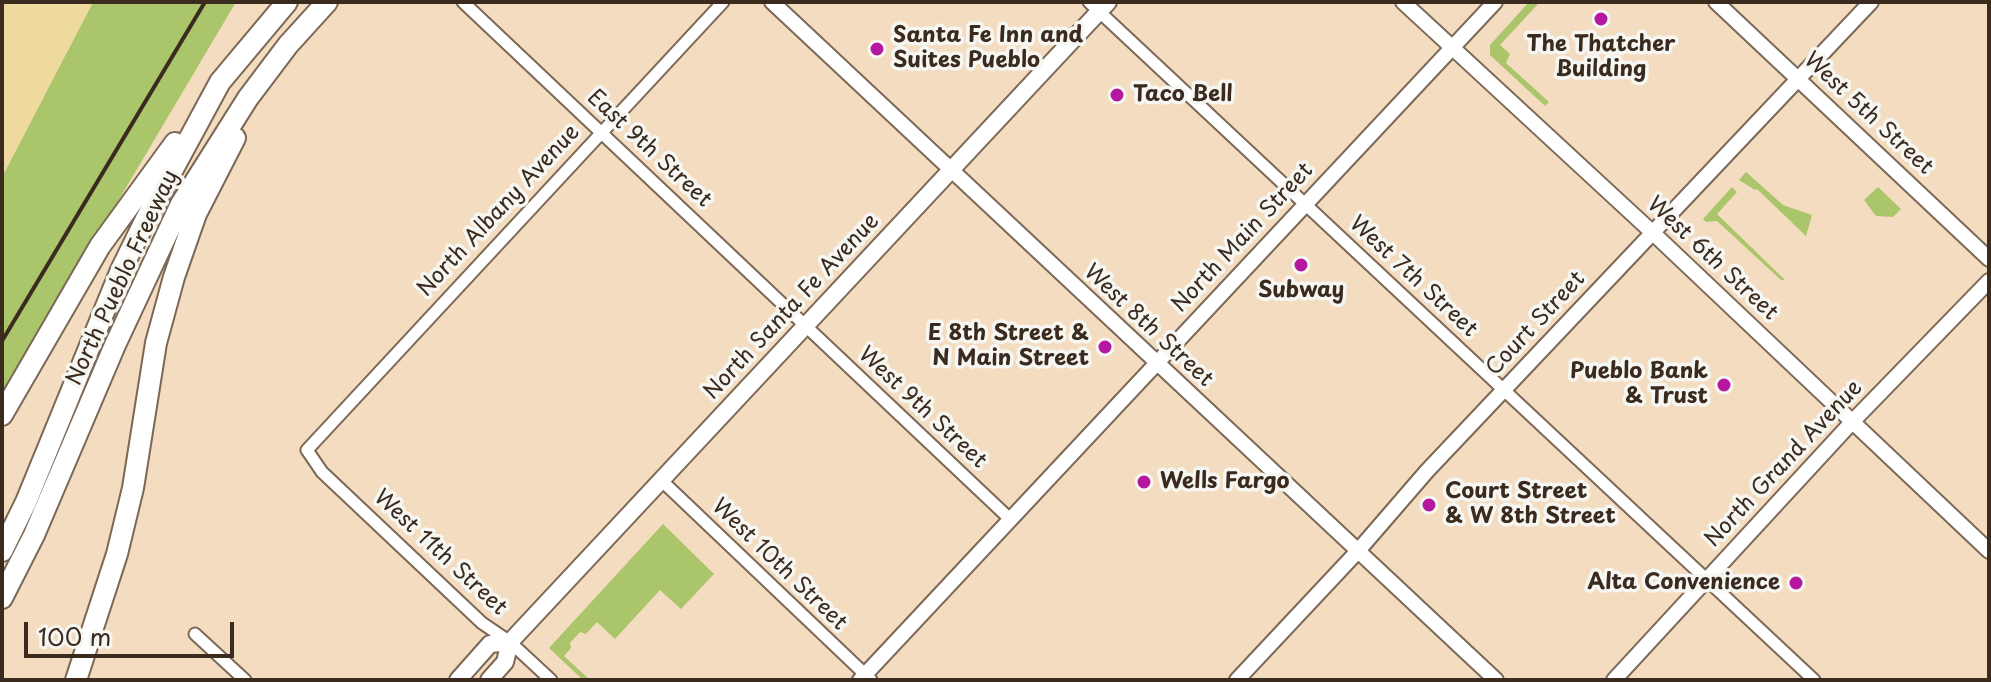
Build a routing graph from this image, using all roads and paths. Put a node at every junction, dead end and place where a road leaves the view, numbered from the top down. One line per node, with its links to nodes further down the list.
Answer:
1 (287, 2): 14 (highway, North Pueblo Freeway)
2 (327, 2): 12 (highway, North Pueblo Freeway)
3 (463, 2): 15 (street, East 9th Street)
4 (723, 2): 15 (street, North Albany Avenue)
5 (772, 2): 16 (street, West 8th Street)
6 (1403, 2): 11 (street, West 6th Street)
7 (1495, 2): 11 (street, North Main Street)
8 (1716, 2): 13 (street, West 5th Street)
9 (1871, 2): 13 (street, Court Street)
10 (1099, 5): 16 (main road, North Santa Fe Avenue); 17 (street, West 7th Street)
11 (1453, 48): 17 (street, North Main Street); 18 (street, West 6th Street)
12 (270, 68): 33 (highway, North Pueblo Freeway); 37 (highway)
13 (1798, 79): 18 (street, Court Street); 19 (street, West 5th Street)
14 (220, 82): 24 (highway); 29 (highway, North Pueblo Freeway)
15 (600, 131): 21 (street, East 9th Street); 26 (street, North Albany Avenue)
16 (950, 170): 21 (main road, North Santa Fe Avenue); 22 (street, West 8th Street)
17 (1305, 204): 22 (street, North Main Street); 23 (street, West 7th Street)
18 (1653, 233): 23 (street, Court Street); 25 (street, West 6th Street)
19 (1989, 259)
20 (1989, 281): 25 (street, North Grand Avenue)
21 (806, 326): 27 (main road, North Santa Fe Avenue); 28 (street, West 9th Street)
22 (1156, 364): 28 (street, North Main Street); 31 (street, West 8th Street)
23 (1504, 390): 31 (street, Court Street); 32 (street, West 7th Street)
24 (2, 415)
25 (1853, 421): 30 (street, West 6th Street); 32 (street, North Grand Avenue)
26 (307, 450): 35 (street, West 11th Street)
27 (660, 479): 35 (main road, North Santa Fe Avenue); 36 (street, West 10th Street)
28 (1011, 520): 36 (street, North Main Street)
29 (2, 551)
30 (1989, 551)
31 (1357, 552): 42 (street, Court Street); 43 (street, West 8th Street)
32 (1706, 579): 44 (street, North Grand Avenue); 45 (street, West 7th Street)
33 (2, 598)
34 (195, 634): 38 (street)
35 (510, 642): 39 (main road, North Santa Fe Avenue); 40 (main road, North Santa Fe Avenue); 41 (street, West 11th Street)
36 (865, 678)
37 (76, 680)
38 (245, 680)
39 (458, 680)
40 (489, 680)
41 (551, 680)
42 (1237, 680)
43 (1496, 680)
44 (1614, 680)
45 (1814, 680)

